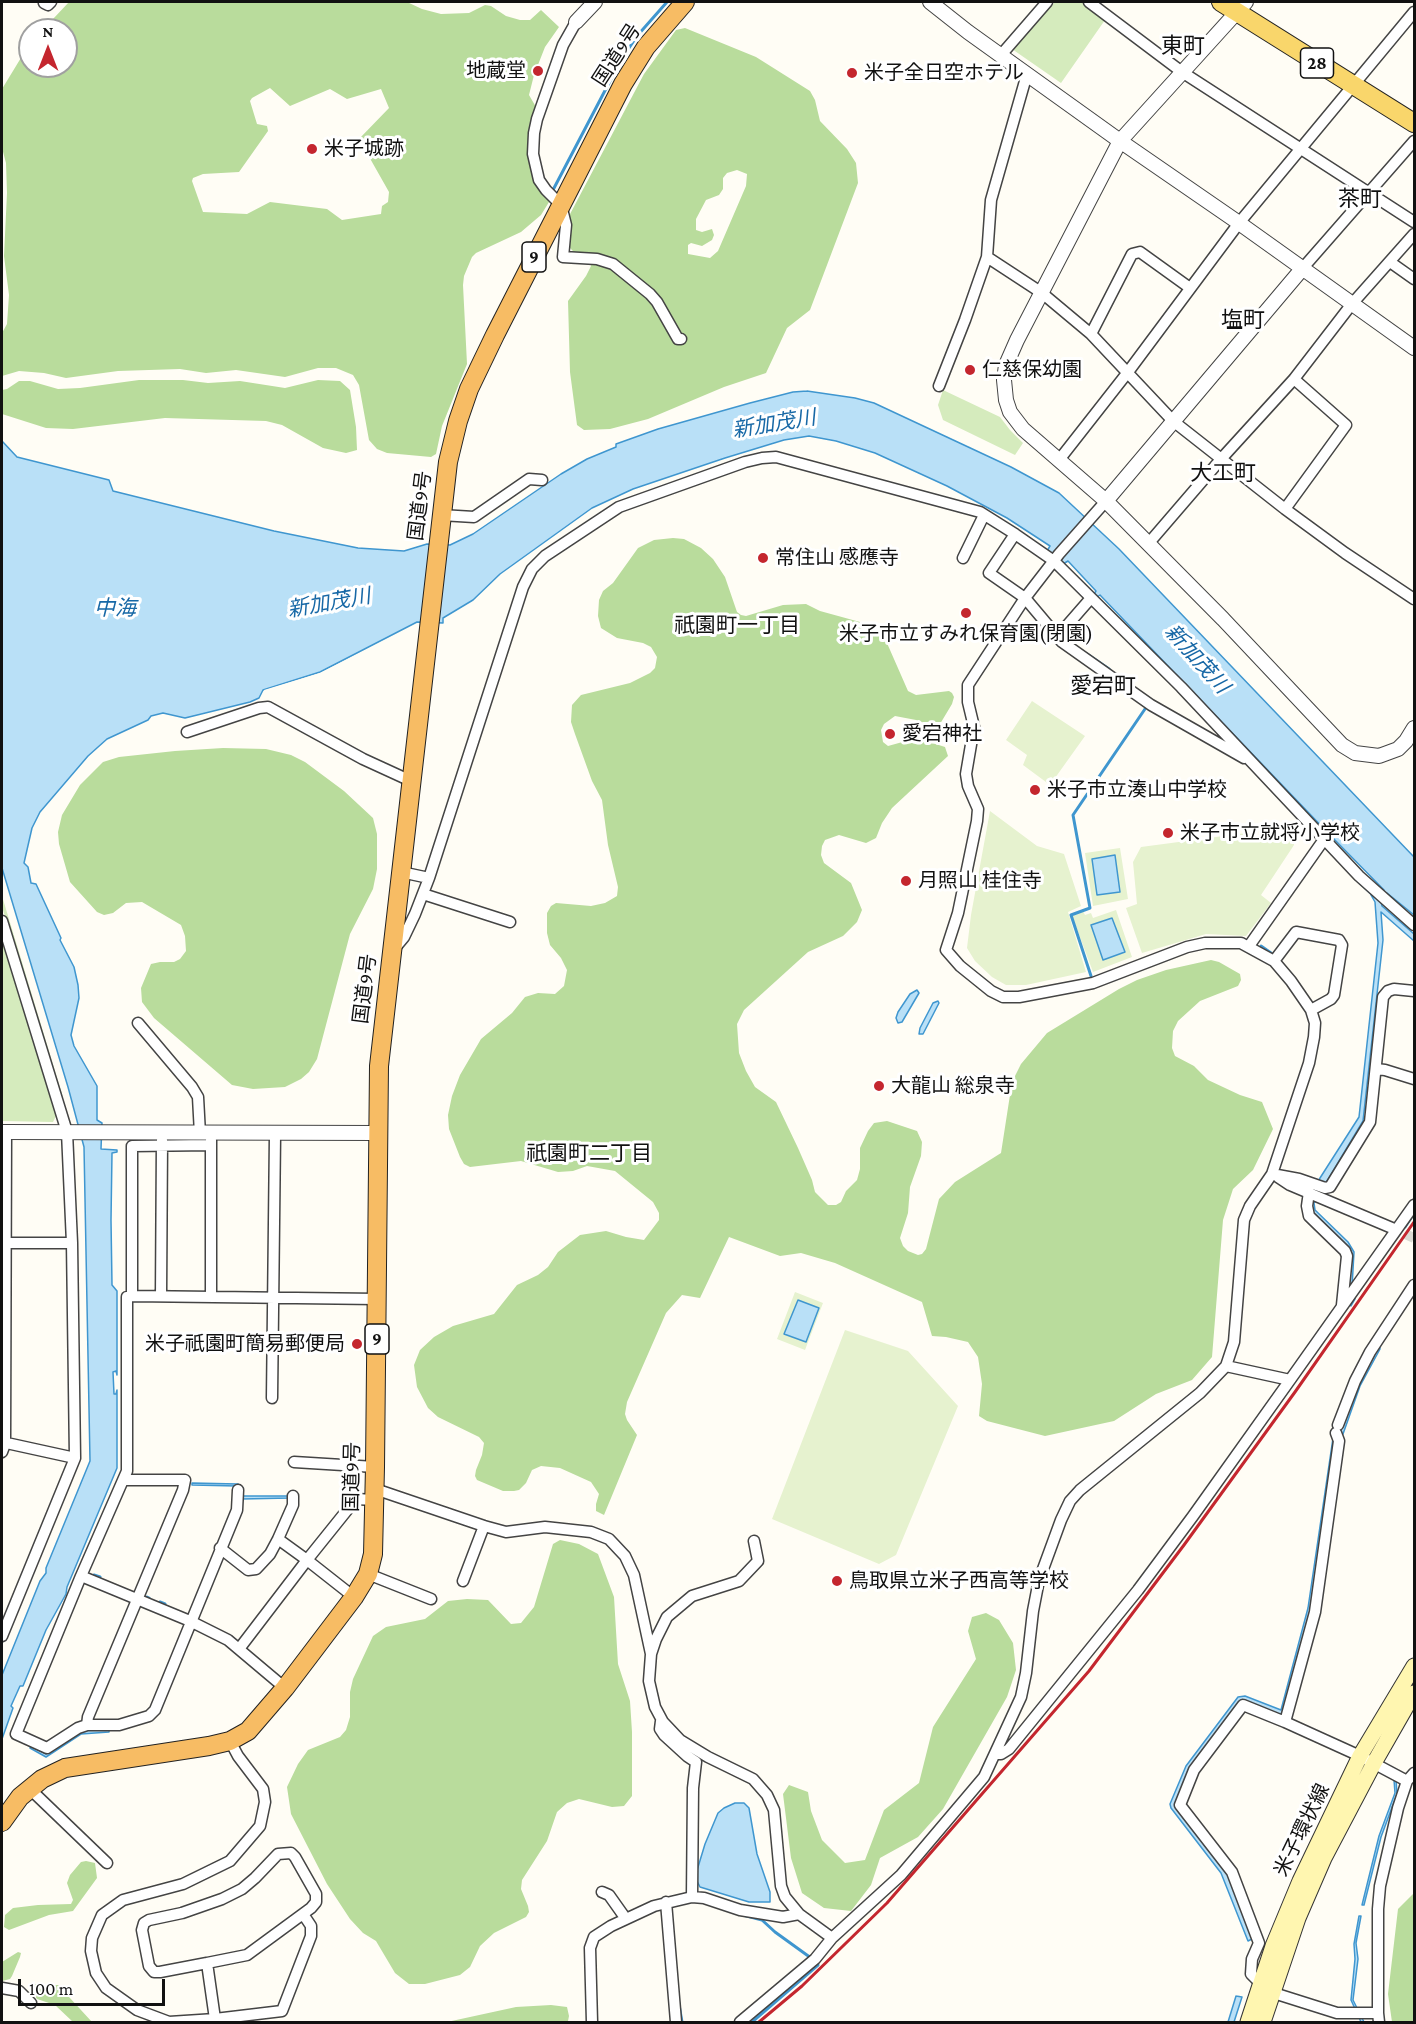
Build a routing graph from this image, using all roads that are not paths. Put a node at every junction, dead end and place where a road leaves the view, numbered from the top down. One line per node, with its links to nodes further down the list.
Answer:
1 (595, 2): 9 (street)
2 (685, 2): 19 (highway, 国道9号 / 9)
3 (930, 2): 10 (street)
4 (1047, 2): 10 (street)
5 (1089, 2): 11 (street)
6 (1221, 2): 7 (main road, 28)
7 (1241, 7): 11 (street); 13 (main road, 28)
8 (1414, 12): 13 (street)
9 (576, 22): 19 (street)
10 (1001, 55): 12 (street)
11 (1182, 72): 15 (street); 17 (street)
12 (1027, 74): 15 (street); 23 (street)
13 (1353, 86): 14 (main road, 28); 17 (street)
14 (1414, 123)
15 (1120, 141): 21 (street); 28 (street)
16 (1414, 141): 18 (street)
17 (1301, 147): 18 (street); 21 (street)
18 (1370, 194): 20 (street); 25 (street)
19 (561, 205): 31 (street); 43 (highway, 国道9号 / 9)
20 (1414, 222)
21 (1239, 223): 25 (street); 27 (street)
22 (1414, 234): 24 (street)
23 (987, 257): 28 (street); 35 (street)
24 (1390, 262): 26 (street); 29 (street)
25 (1302, 269): 29 (street); 36 (street)
26 (1414, 279)
27 (1190, 288): 30 (street); 33 (street)
28 (1042, 293): 30 (street); 38 (street)
29 (1351, 305): 32 (street); 34 (street)
30 (1091, 334): 33 (street)
31 (681, 339)
32 (1414, 348)
33 (1128, 372): 36 (street); 38 (street)
34 (1294, 379): 37 (street); 41 (street)
35 (939, 386)
36 (1173, 421): 37 (street); 40 (street)
37 (1222, 458): 41 (street); 45 (street)
38 (1059, 460): 40 (street)
39 (542, 480): 43 (street)
40 (1106, 501): 45 (street); 47 (street)
41 (1285, 509): 50 (street)
42 (984, 514): 44 (street); 46 (street); 58 (street)
43 (441, 515): 55 (highway, 国道9号 / 9)
44 (1015, 534): 47 (street); 48 (street)
45 (1148, 544): 52 (street)
46 (963, 558)
47 (1057, 558): 48 (street); 49 (street)
48 (1025, 598): 51 (street); 63 (street)
49 (1091, 598): 51 (street); 54 (street)
50 (1414, 599)
51 (1058, 637): 54 (street)
52 (1414, 728)
53 (187, 732): 55 (street)
54 (1253, 762): 56 (street)
55 (411, 781): 57 (highway, 国道9号 / 9)
56 (1325, 838): 62 (street); 63 (street)
57 (401, 873): 58 (street); 64 (highway, 国道9号 / 9)
58 (429, 878): 59 (street)
59 (423, 894): 61 (street); 64 (street)
60 (2, 921): 72 (street)
61 (510, 922)
62 (1414, 925)
63 (1249, 946): 65 (street)
64 (392, 951): 73 (highway, 国道9号 / 9)
65 (1274, 962): 67 (street); 67 (street)
66 (1414, 991): 69 (street)
67 (1311, 1010): 77 (street)
68 (138, 1023): 75 (street)
69 (1376, 1069): 70 (street); 79 (street)
70 (1414, 1079)
71 (4, 1132): 72 (street); 78 (street)
72 (72, 1132): 76 (street); 83 (street)
73 (378, 1133): 74 (street); 89 (highway, 国道9号 / 9)
74 (275, 1135): 75 (street); 88 (street)
75 (207, 1138): 76 (street); 87 (street)
76 (162, 1139): 85 (street); 86 (street)
77 (1272, 1174): 79 (street); 91 (street)
78 (4, 1175): 82 (street)
79 (1316, 1191): 81 (street); 90 (street)
80 (1414, 1205): 90 (street)
81 (1392, 1228)
82 (4, 1243): 83 (street); 94 (street)
83 (72, 1243): 95 (street)
84 (1414, 1285): 122 (street)
85 (132, 1296): 86 (street); 98 (street)
86 (162, 1296): 87 (street)
87 (211, 1297): 88 (street)
88 (273, 1298): 89 (street); 93 (street)
89 (378, 1299): 97 (highway, 国道9号 / 9)
90 (1341, 1307): 92 (street)
91 (1226, 1366): 92 (street); 125 (street)
92 (1290, 1380): 125 (street)
93 (272, 1398)
94 (3, 1446): 95 (street)
95 (75, 1458): 113 (street)
96 (294, 1462): 97 (street)
97 (375, 1467): 100 (highway, 国道9号 / 9)
98 (124, 1480): 108 (street); 111 (street)
99 (237, 1490): 105 (street)
100 (375, 1494): 102 (street); 106 (street); 107 (highway, 国道9号 / 9)
101 (293, 1496): 103 (street)
102 (484, 1526): 109 (street); 117 (street)
103 (278, 1539): 105 (street); 106 (street)
104 (754, 1541): 117 (street)
105 (220, 1548): 114 (street)
106 (307, 1560): 110 (street); 116 (street)
107 (368, 1574): 110 (highway, 国道9号 / 9); 112 (street)
108 (81, 1576): 111 (street); 123 (street)
109 (463, 1581)
110 (354, 1597): 119 (highway, 国道9号 / 9)
111 (136, 1599): 114 (street); 123 (street)
112 (431, 1599)
113 (7, 1609): 115 (street)
114 (190, 1621): 116 (street); 123 (street)
115 (2, 1636)
116 (239, 1649): 119 (street)
117 (651, 1654): 121 (street)
118 (1414, 1666): 126 (main road, 米子環状線)
119 (285, 1688): 124 (highway, 国道9号 / 9)
120 (1414, 1693): 126 (main road, 米子環状線)
121 (661, 1719): 132 (street); 135 (street)
122 (1285, 1722): 126 (street); 139 (street)
123 (87, 1725)
124 (230, 1741): 128 (highway, 国道9号 / 9); 144 (street)
125 (995, 1754): 137 (street)
126 (1367, 1760): 127 (street); 139 (main road, 米子環状線); 141 (main road, 米子環状線)
127 (1411, 1777): 143 (street)
128 (30, 1790): 129 (highway, 国道9号 / 9); 130 (street)
129 (2, 1822)
130 (107, 1863)
131 (602, 1893): 136 (street)
132 (692, 1897): 133 (street); 135 (street)
133 (666, 1902): 136 (street); 146 (street)
134 (303, 1914): 138 (street); 138 (street); 144 (street)
135 (799, 1914): 137 (street)
136 (626, 1919): 145 (street)
137 (832, 1938): 147 (street)
138 (207, 1964): 144 (street)
139 (1260, 1983): 141 (street); 148 (main road, 米子環状線)
140 (2, 1988): 142 (street)
141 (1274, 1992): 143 (street); 149 (main road, 米子環状線)
142 (31, 2003)
143 (1378, 2018)
144 (215, 2019)
145 (592, 2022)
146 (676, 2022)
147 (740, 2022)
148 (1248, 2022)
149 (1263, 2022)

